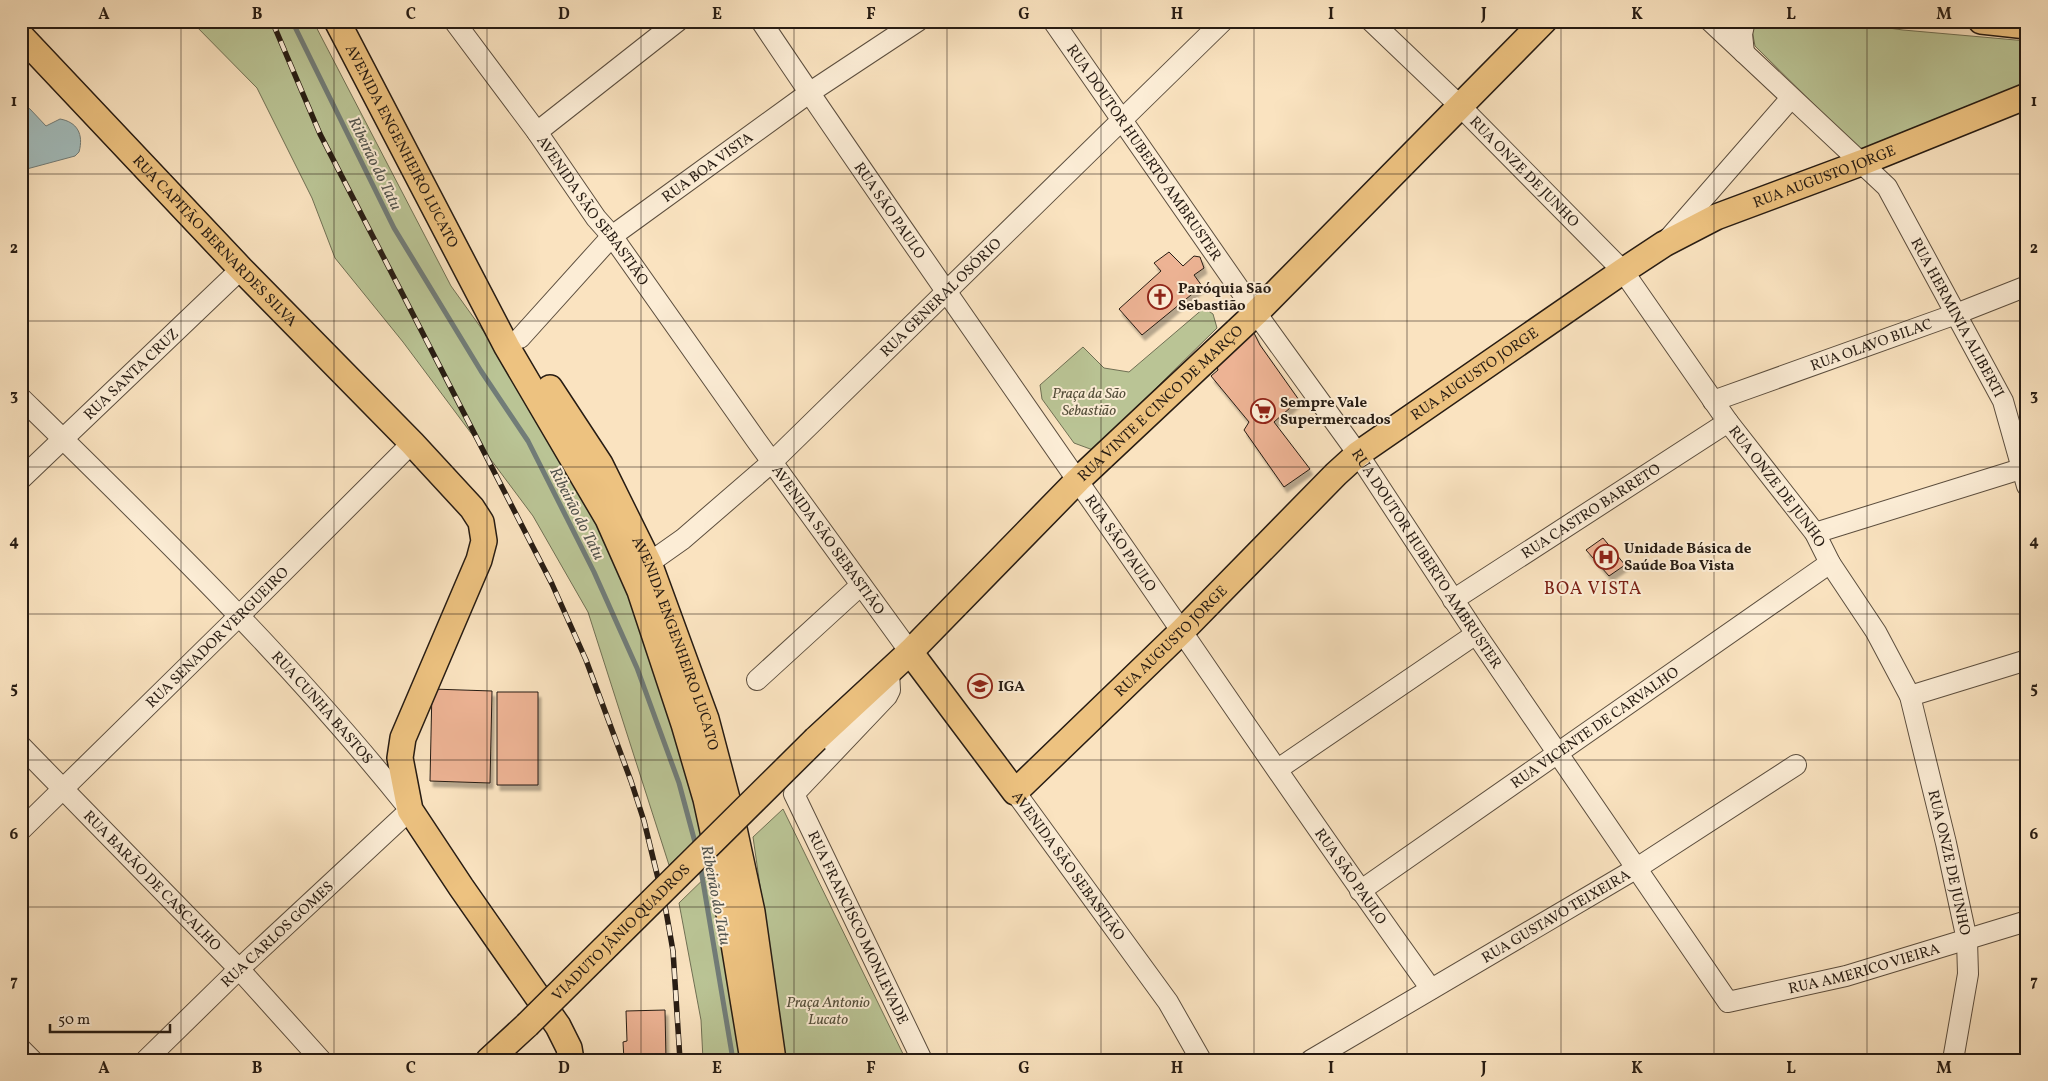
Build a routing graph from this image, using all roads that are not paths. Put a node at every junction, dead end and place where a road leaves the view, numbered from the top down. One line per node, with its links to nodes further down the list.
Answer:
1 (337, 21): 31 (main road, AVENIDA ENGENHEIRO LUCATO)
2 (454, 21): 21 (street, AVENIDA SÃO SEBASTIÃO)
3 (678, 21): 21 (street)
4 (761, 21): 16 (street, RUA SÃO PAULO)
5 (918, 21): 16 (street, RUA BOA VISTA)
6 (1053, 21): 20 (street, RUA DOUTOR HUBERTO AMBRUSTER)
7 (1223, 21): 20 (street, RUA GENERAL OSÓRIO)
8 (1371, 21): 19 (street, RUA ONZE DE JUNHO)
9 (1544, 21): 19 (main road, RUA VINTE E CINCO DE MARÇO)
10 (1710, 21): 15 (street, RUA HERMINIA ALIBERTI)
11 (1745, 21): 15 (street)
12 (1981, 21): 13 (main road)
13 (2027, 26)
14 (21, 36): 25 (main road, RUA CAPITÃO BERNARDES SILVA)
15 (1744, 53): 18 (street, RUA HERMINIA ALIBERTI)
16 (809, 93): 23 (street, RUA BOA VISTA); 28 (street, RUA SÃO PAULO)
17 (2027, 96): 22 (main road, RUA AUGUSTO JORGE)
18 (1791, 98): 22 (street, RUA HERMINIA ALIBERTI); 24 (street)
19 (1460, 106): 26 (street, RUA ONZE DE JUNHO); 29 (main road, RUA VINTE E CINCO DE MARÇO)
20 (1122, 120): 28 (street, RUA GENERAL OSÓRIO); 29 (street, RUA DOUTOR HUBERTO AMBRUSTER)
21 (536, 132): 23 (street, AVENIDA SÃO SEBASTIÃO)
22 (1861, 163): 24 (main road, RUA AUGUSTO JORGE); 30 (street, RUA HERMINIA ALIBERTI)
23 (612, 236): 31 (street, RUA BOA VISTA); 38 (street, AVENIDA SÃO SEBASTIÃO)
24 (1664, 244): 26 (main road, RUA AUGUSTO JORGE)
25 (241, 269): 35 (street, RUA SANTA CRUZ); 36 (main road, RUA CAPITÃO BERNARDES SILVA)
26 (1623, 271): 33 (street, RUA ONZE DE JUNHO); 37 (main road, RUA AUGUSTO JORGE)
27 (2027, 286): 30 (street, RUA OLAVO BILAC)
28 (945, 292): 38 (street, RUA GENERAL OSÓRIO); 41 (street, RUA SÃO PAULO)
29 (1256, 313): 37 (street, RUA DOUTOR HUBERTO AMBRUSTER); 41 (main road, RUA VINTE E CINCO DE MARÇO)
30 (1956, 314): 33 (street, RUA OLAVO BILAC); 39 (street, RUA HERMINIA ALIBERTI)
31 (513, 343): 42 (main road, AVENIDA ENGENHEIRO LUCATO); 44 (main road, AVENIDA ENGENHEIRO LUCATO)
32 (21, 398): 35 (street, RUA CUNHA BASTOS)
33 (1714, 401): 34 (street, RUA ONZE DE JUNHO)
34 (1728, 422): 43 (street, RUA ONZE DE JUNHO); 47 (street, RUA CASTRO BARRETO)
35 (62, 439): 40 (street, RUA SANTA CRUZ); 48 (street, RUA CUNHA BASTOS)
36 (412, 443): 48 (street, RUA SENADOR VERGUEIRO); 56 (main road, RUA CAPITÃO BERNARDES SILVA)
37 (1358, 454): 47 (street, RUA DOUTOR HUBERTO AMBRUSTER); 49 (main road, RUA AUGUSTO JORGE)
38 (772, 462): 44 (street, RUA GENERAL OSÓRIO); 46 (street, AVENIDA SÃO SEBASTIÃO)
39 (2025, 474): 43 (street)
40 (21, 479)
41 (1078, 480): 49 (street, RUA SÃO PAULO); 51 (main road, RUA VINTE E CINCO DE MARÇO)
42 (608, 519): 44 (main road); 80 (main road, AVENIDA ENGENHEIRO LUCATO)
43 (1815, 533): 45 (street, RUA ONZE DE JUNHO)
44 (649, 563): 81 (main road, AVENIDA ENGENHEIRO LUCATO)
45 (1830, 564): 55 (street, RUA ONZE DE JUNHO); 60 (street, RUA VICENTE DE CARVALHO)
46 (861, 585): 51 (street, AVENIDA SÃO SEBASTIÃO); 54 (street)
47 (1453, 600): 50 (street, RUA DOUTOR HUBERTO AMBRUSTER)
48 (239, 616): 59 (street, RUA CUNHA BASTOS); 63 (street, RUA SENADOR VERGUEIRO)
49 (1182, 631): 62 (street, RUA SÃO PAULO); 64 (main road, RUA AUGUSTO JORGE)
50 (1476, 634): 60 (street, RUA DOUTOR HUBERTO AMBRUSTER); 62 (street)
51 (910, 652): 53 (main road, RUA VINTE E CINCO DE MARÇO); 64 (main road, AVENIDA SÃO SEBASTIÃO)
52 (2027, 660): 55 (street)
53 (889, 672): 57 (main road, RUA VINTE E CINCO DE MARÇO); 82 (street, RUA FRANCISCO MONLEVADE)
54 (757, 680)
55 (1910, 696): 70 (street, RUA ONZE DE JUNHO)
56 (403, 738): 59 (street); 65 (main road, RUA CAPITÃO BERNARDES SILVA)
57 (816, 739): 78 (main road, VIADUTO JÂNIO QUADROS, bridge)
58 (21, 746): 63 (street, RUA BARÃO DE CASCALHO)
59 (365, 753): 65 (street, RUA CUNHA BASTOS)
60 (1558, 753): 67 (street, RUA DOUTOR HUBERTO AMBRUSTER); 68 (street, RUA VICENTE DE CARVALHO)
61 (1796, 765): 67 (street, RUA GUSTAVO TEIXEIRA)
62 (1278, 769): 68 (street, RUA SÃO PAULO)
63 (63, 789): 66 (street, RUA SENADOR VERGUEIRO); 71 (street, RUA BARÃO DE CASCALHO)
64 (1015, 792): 83 (street, AVENIDA SÃO SEBASTIÃO)
65 (410, 810): 71 (street, RUA CARLOS GOMES); 79 (main road, RUA CUNHA BASTOS)
66 (21, 830)
67 (1637, 868): 72 (street, RUA GUSTAVO TEIXEIRA); 73 (street, RUA DOUTOR HUBERTO AMBRUSTER)
68 (1360, 891): 72 (street, RUA SÃO PAULO)
69 (2027, 922): 70 (street, RUA AMERICO VIEIRA)
70 (1967, 940): 73 (street, RUA AMERICO VIEIRA); 85 (street, RUA ONZE DE JUNHO)
71 (239, 969): 76 (street, RUA CARLOS GOMES); 77 (street, RUA BARÃO DE CASCALHO)
72 (1430, 989): 84 (street, RUA GUSTAVO TEIXEIRA)
73 (1728, 1002)
74 (21, 1049): 75 (street)
75 (32, 1060)
76 (146, 1060)
77 (322, 1060)
78 (489, 1060)
79 (571, 1060)
80 (753, 1060)
81 (773, 1060)
82 (922, 1060)
83 (1201, 1060)
84 (1311, 1060)
85 (1952, 1060)

